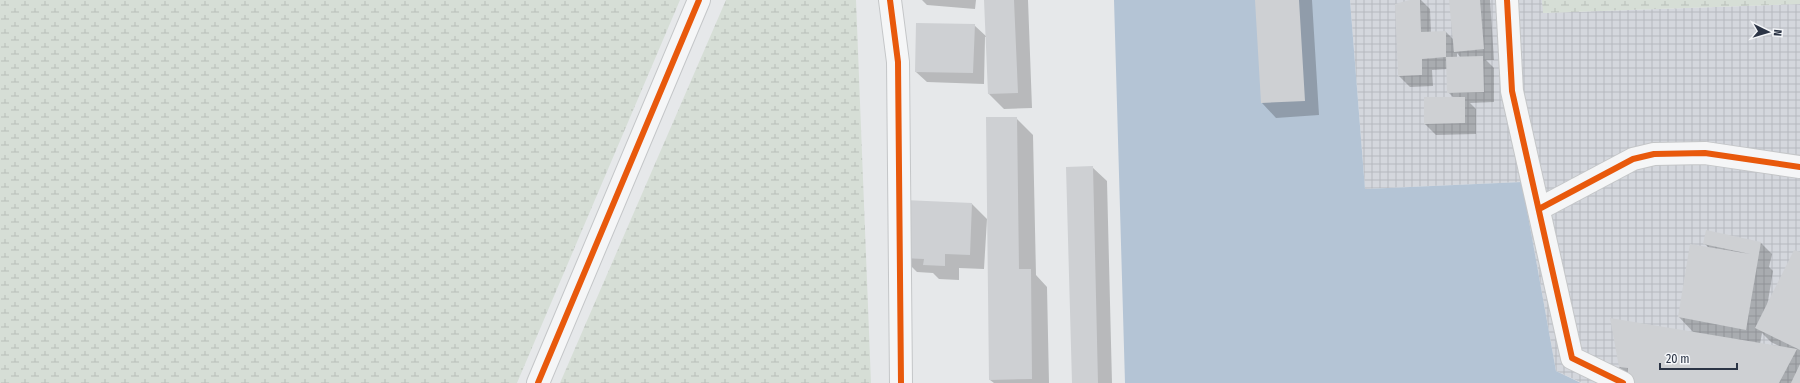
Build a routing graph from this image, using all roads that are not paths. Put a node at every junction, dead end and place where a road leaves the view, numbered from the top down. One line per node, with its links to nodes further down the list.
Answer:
1 (699, 0): 6 (street)
2 (890, 0): 7 (street)
3 (1506, 0): 5 (street)
4 (1800, 167): 5 (street)
5 (1539, 209): 8 (street)
6 (538, 383)
7 (901, 383)
8 (1623, 383)

